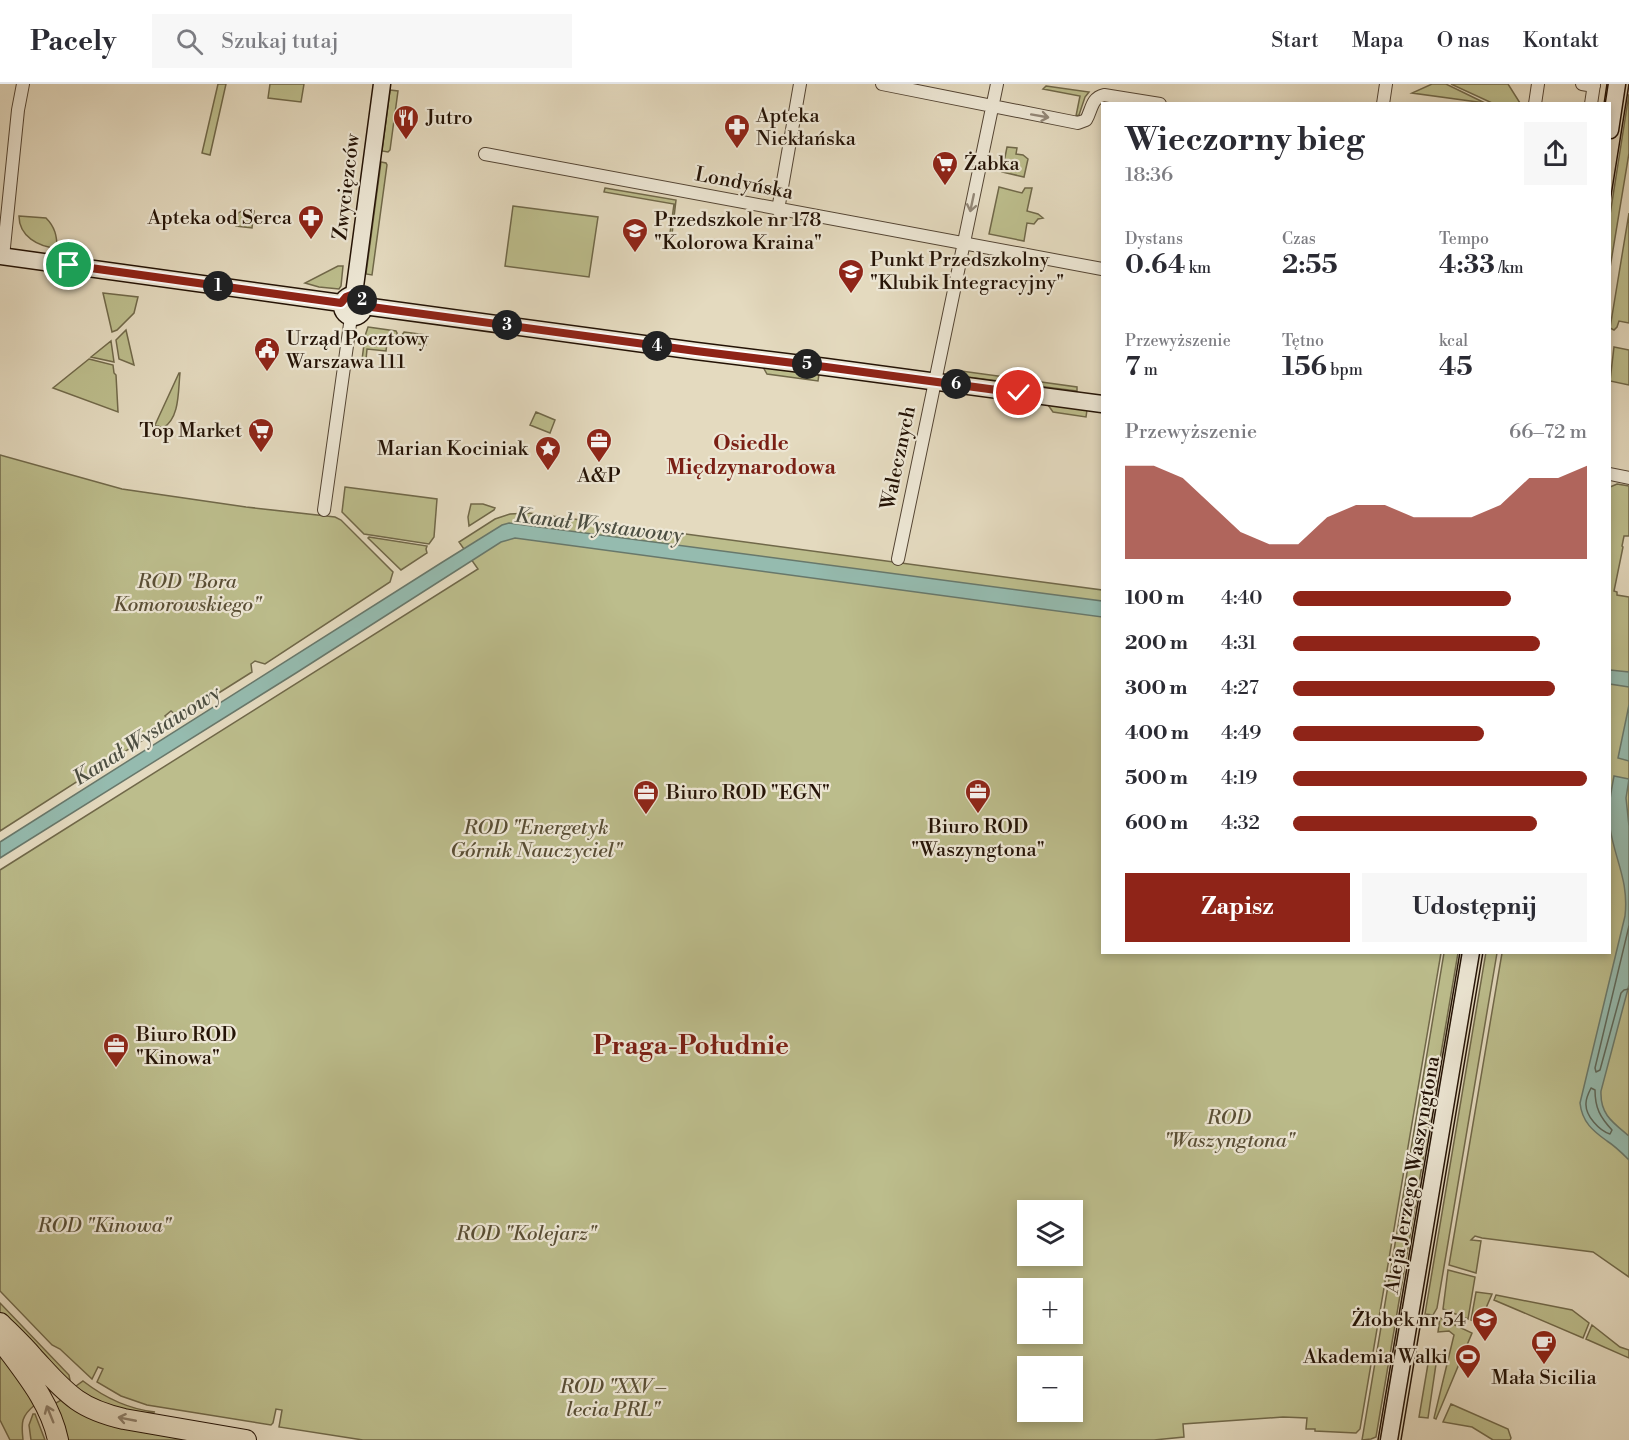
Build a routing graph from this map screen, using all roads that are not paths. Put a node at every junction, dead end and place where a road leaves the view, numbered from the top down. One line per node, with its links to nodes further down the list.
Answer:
1 (23, 84): 19 (street)
2 (382, 84): 21 (street, Zwycięzców)
3 (800, 84): 17 (street)
4 (882, 84): 14 (street)
5 (997, 84): 14 (street, Walecznych)
6 (1386, 84): 11 (street)
7 (1538, 84): 12 (street)
8 (1617, 84): 15 (street)
9 (1590, 85): 13 (street)
10 (1149, 102): 14 (street, one-way to 10)
11 (1383, 102)
12 (1535, 102)
13 (1591, 102)
14 (993, 107): 18 (street, Walecznych, one-way to 18)
15 (1611, 123)
16 (485, 154): 17 (street, Londyńska)
17 (778, 210): 18 (street, Londyńska)
18 (964, 244): 20 (street, Londyńska); 22 (street, Walecznych)
19 (2, 256): 21 (street)
20 (1101, 269)
21 (353, 305): 22 (street); 26 (street, Zwycięzców)
22 (935, 381): 23 (street); 27 (street, Walecznych)
23 (1101, 404)
24 (1611, 474): 25 (street)
25 (1629, 477)
26 (324, 510)
27 (898, 559)
28 (1472, 954): 33 (street, Aleja Jerzego Waszyngtona)
29 (0, 1323): 32 (main road, one-way to 29)
30 (0, 1339): 31 (main road, one-way to 30)
31 (58, 1440)
32 (247, 1440)
33 (1389, 1440)

